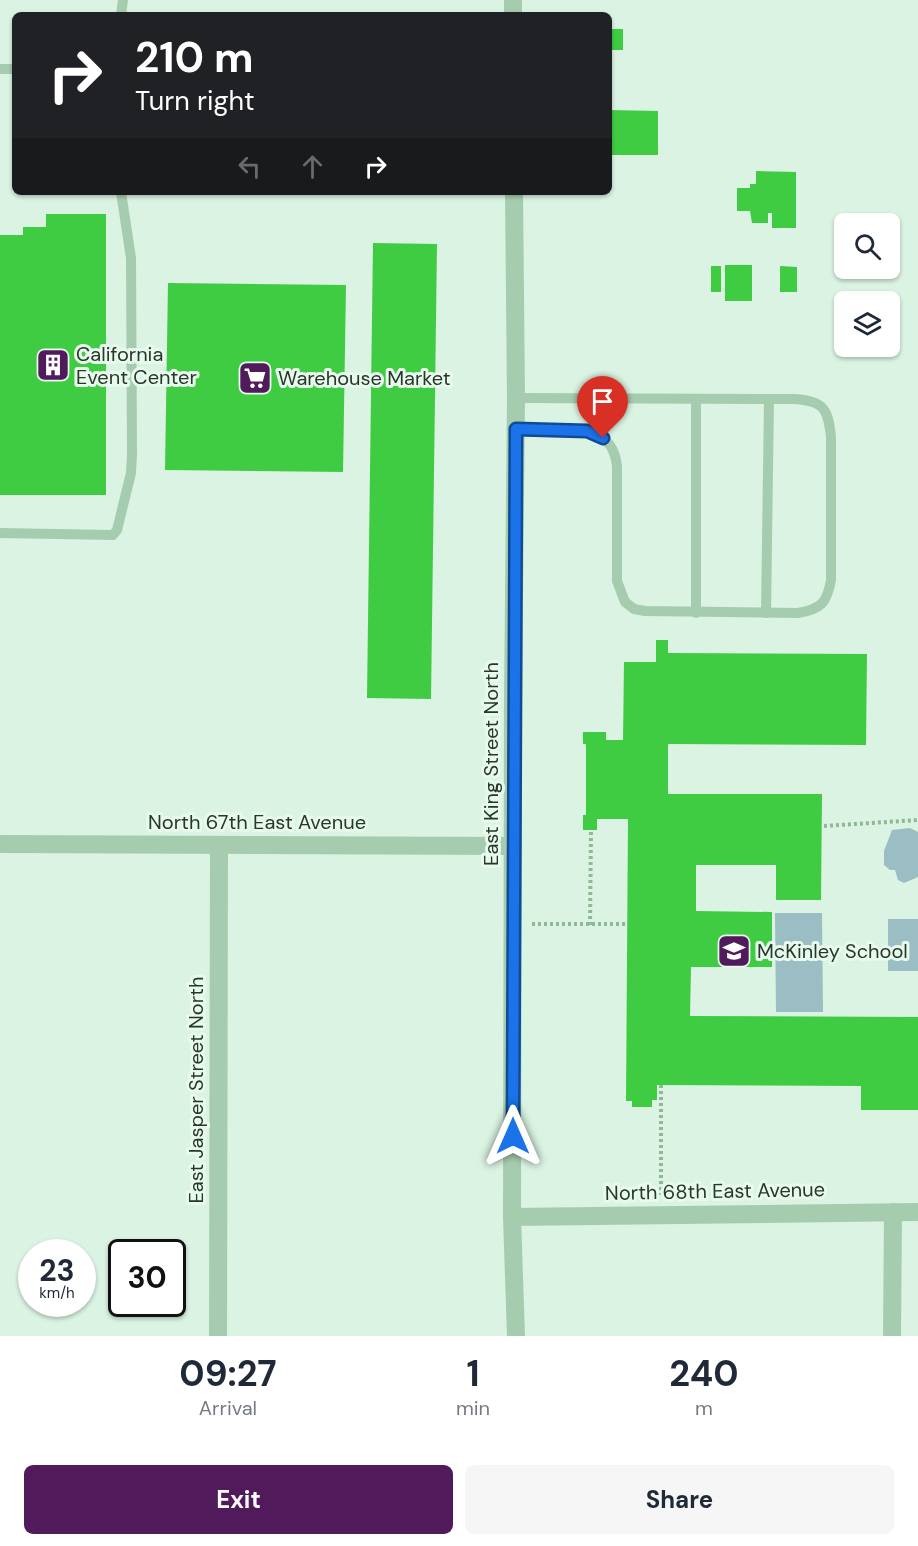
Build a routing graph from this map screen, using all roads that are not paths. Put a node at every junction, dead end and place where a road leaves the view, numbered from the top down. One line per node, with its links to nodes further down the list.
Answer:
1 (121, 195): 7 (lane)
2 (514, 195): 3 (street, East King Street North)
3 (516, 398): 4 (lane); 6 (street, East King Street North)
4 (696, 399): 5 (lane); 8 (lane)
5 (769, 399): 9 (lane); 9 (lane)
6 (516, 429): 8 (lane); 12 (street, East King Street North)
7 (0, 533)
8 (696, 613): 9 (lane)
9 (766, 613)
10 (0, 844): 11 (street, North 67th East Avenue)
11 (219, 845): 12 (street, North 67th East Avenue); 16 (street, East Jasper Street North)
12 (513, 846): 15 (street, East King Street North)
13 (893, 1212): 14 (street, North 68th East Avenue); 15 (street, North 68th East Avenue); 18 (street)
14 (918, 1212)
15 (512, 1217): 17 (street, East King Street North)
16 (218, 1336)
17 (516, 1336)
18 (892, 1336)

